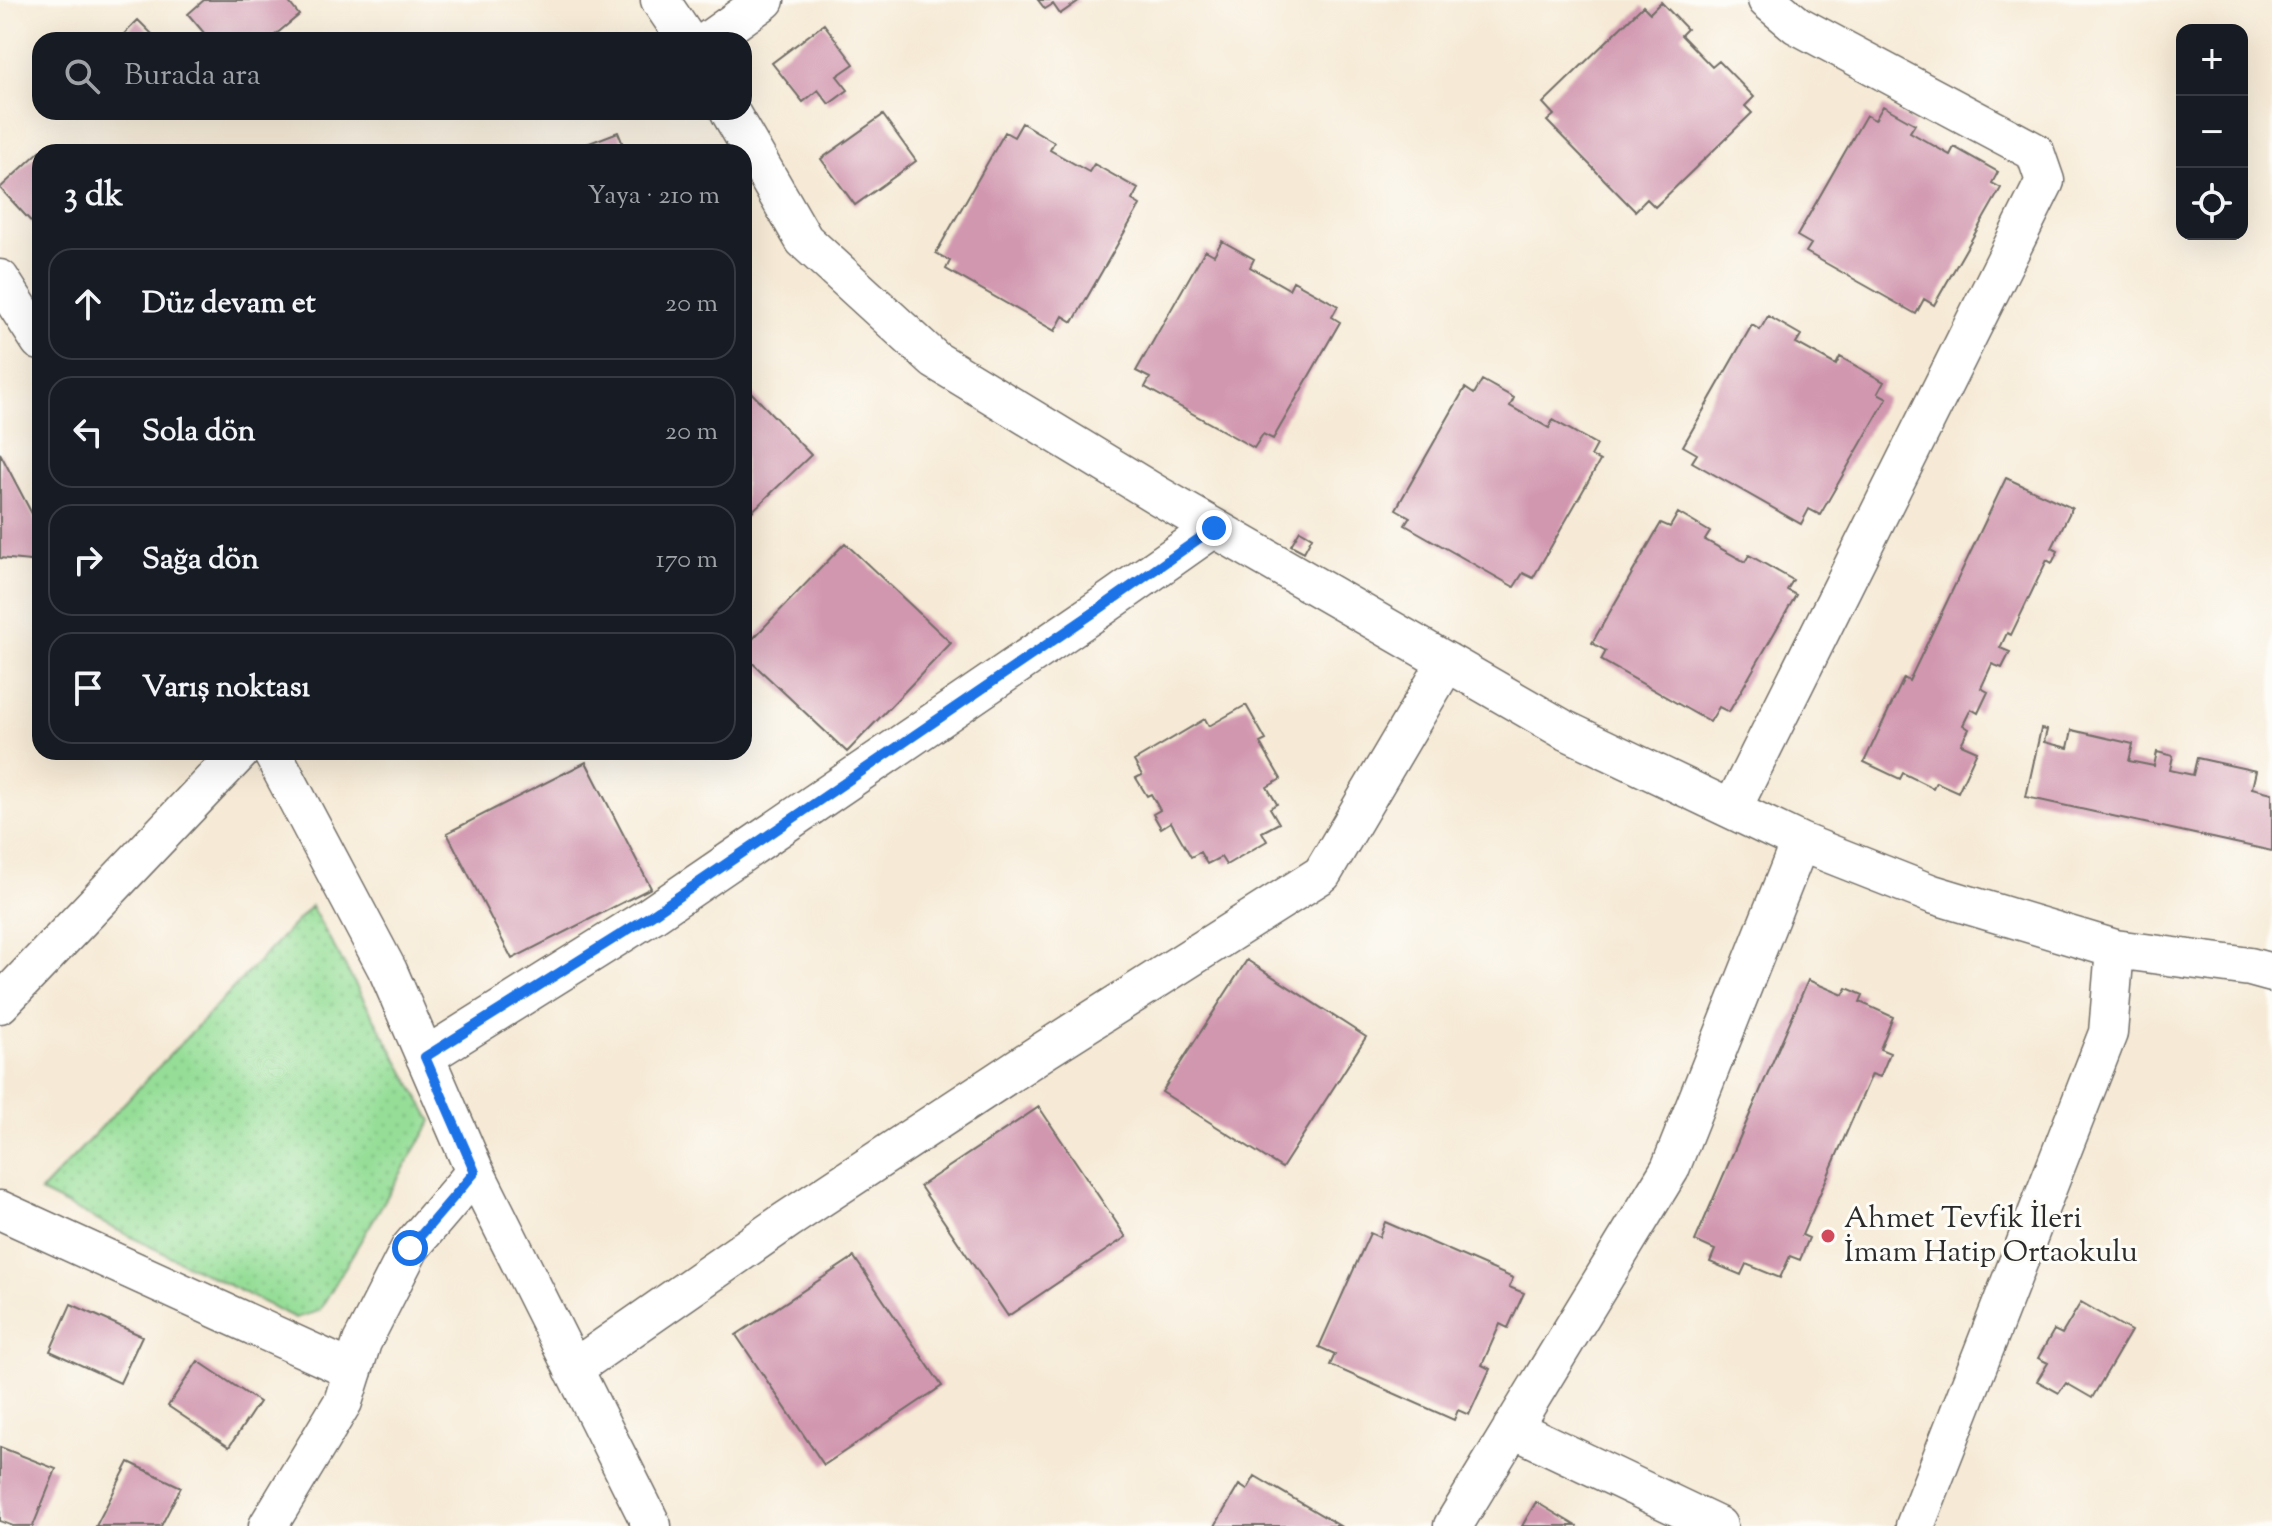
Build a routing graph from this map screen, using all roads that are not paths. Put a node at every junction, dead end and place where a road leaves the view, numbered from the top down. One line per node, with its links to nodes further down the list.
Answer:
1 (660, 0): 4 (street)
2 (765, 0): 5 (street)
3 (1767, 0): 15 (street)
4 (682, 32)
5 (720, 32)
6 (735, 120): 7 (street)
7 (748, 144)
8 (752, 150): 11 (street)
9 (0, 279): 10 (street)
10 (32, 329)
11 (1214, 528): 12 (street); 20 (street)
12 (1447, 662): 15 (street); 23 (street)
13 (232, 760): 19 (street)
14 (276, 760): 20 (street)
15 (1732, 809): 16 (street)
16 (1800, 842): 17 (street); 25 (street)
17 (2115, 949): 18 (street); 30 (street)
18 (2272, 973)
19 (0, 1004)
20 (425, 1057): 21 (street)
21 (475, 1172): 23 (street); 24 (street)
22 (0, 1210): 24 (street)
23 (573, 1369): 27 (street)
24 (353, 1371): 26 (street)
25 (1512, 1428): 28 (street); 29 (street)
26 (268, 1526)
27 (652, 1526)
28 (1453, 1526)
29 (1718, 1526)
30 (1915, 1526)

